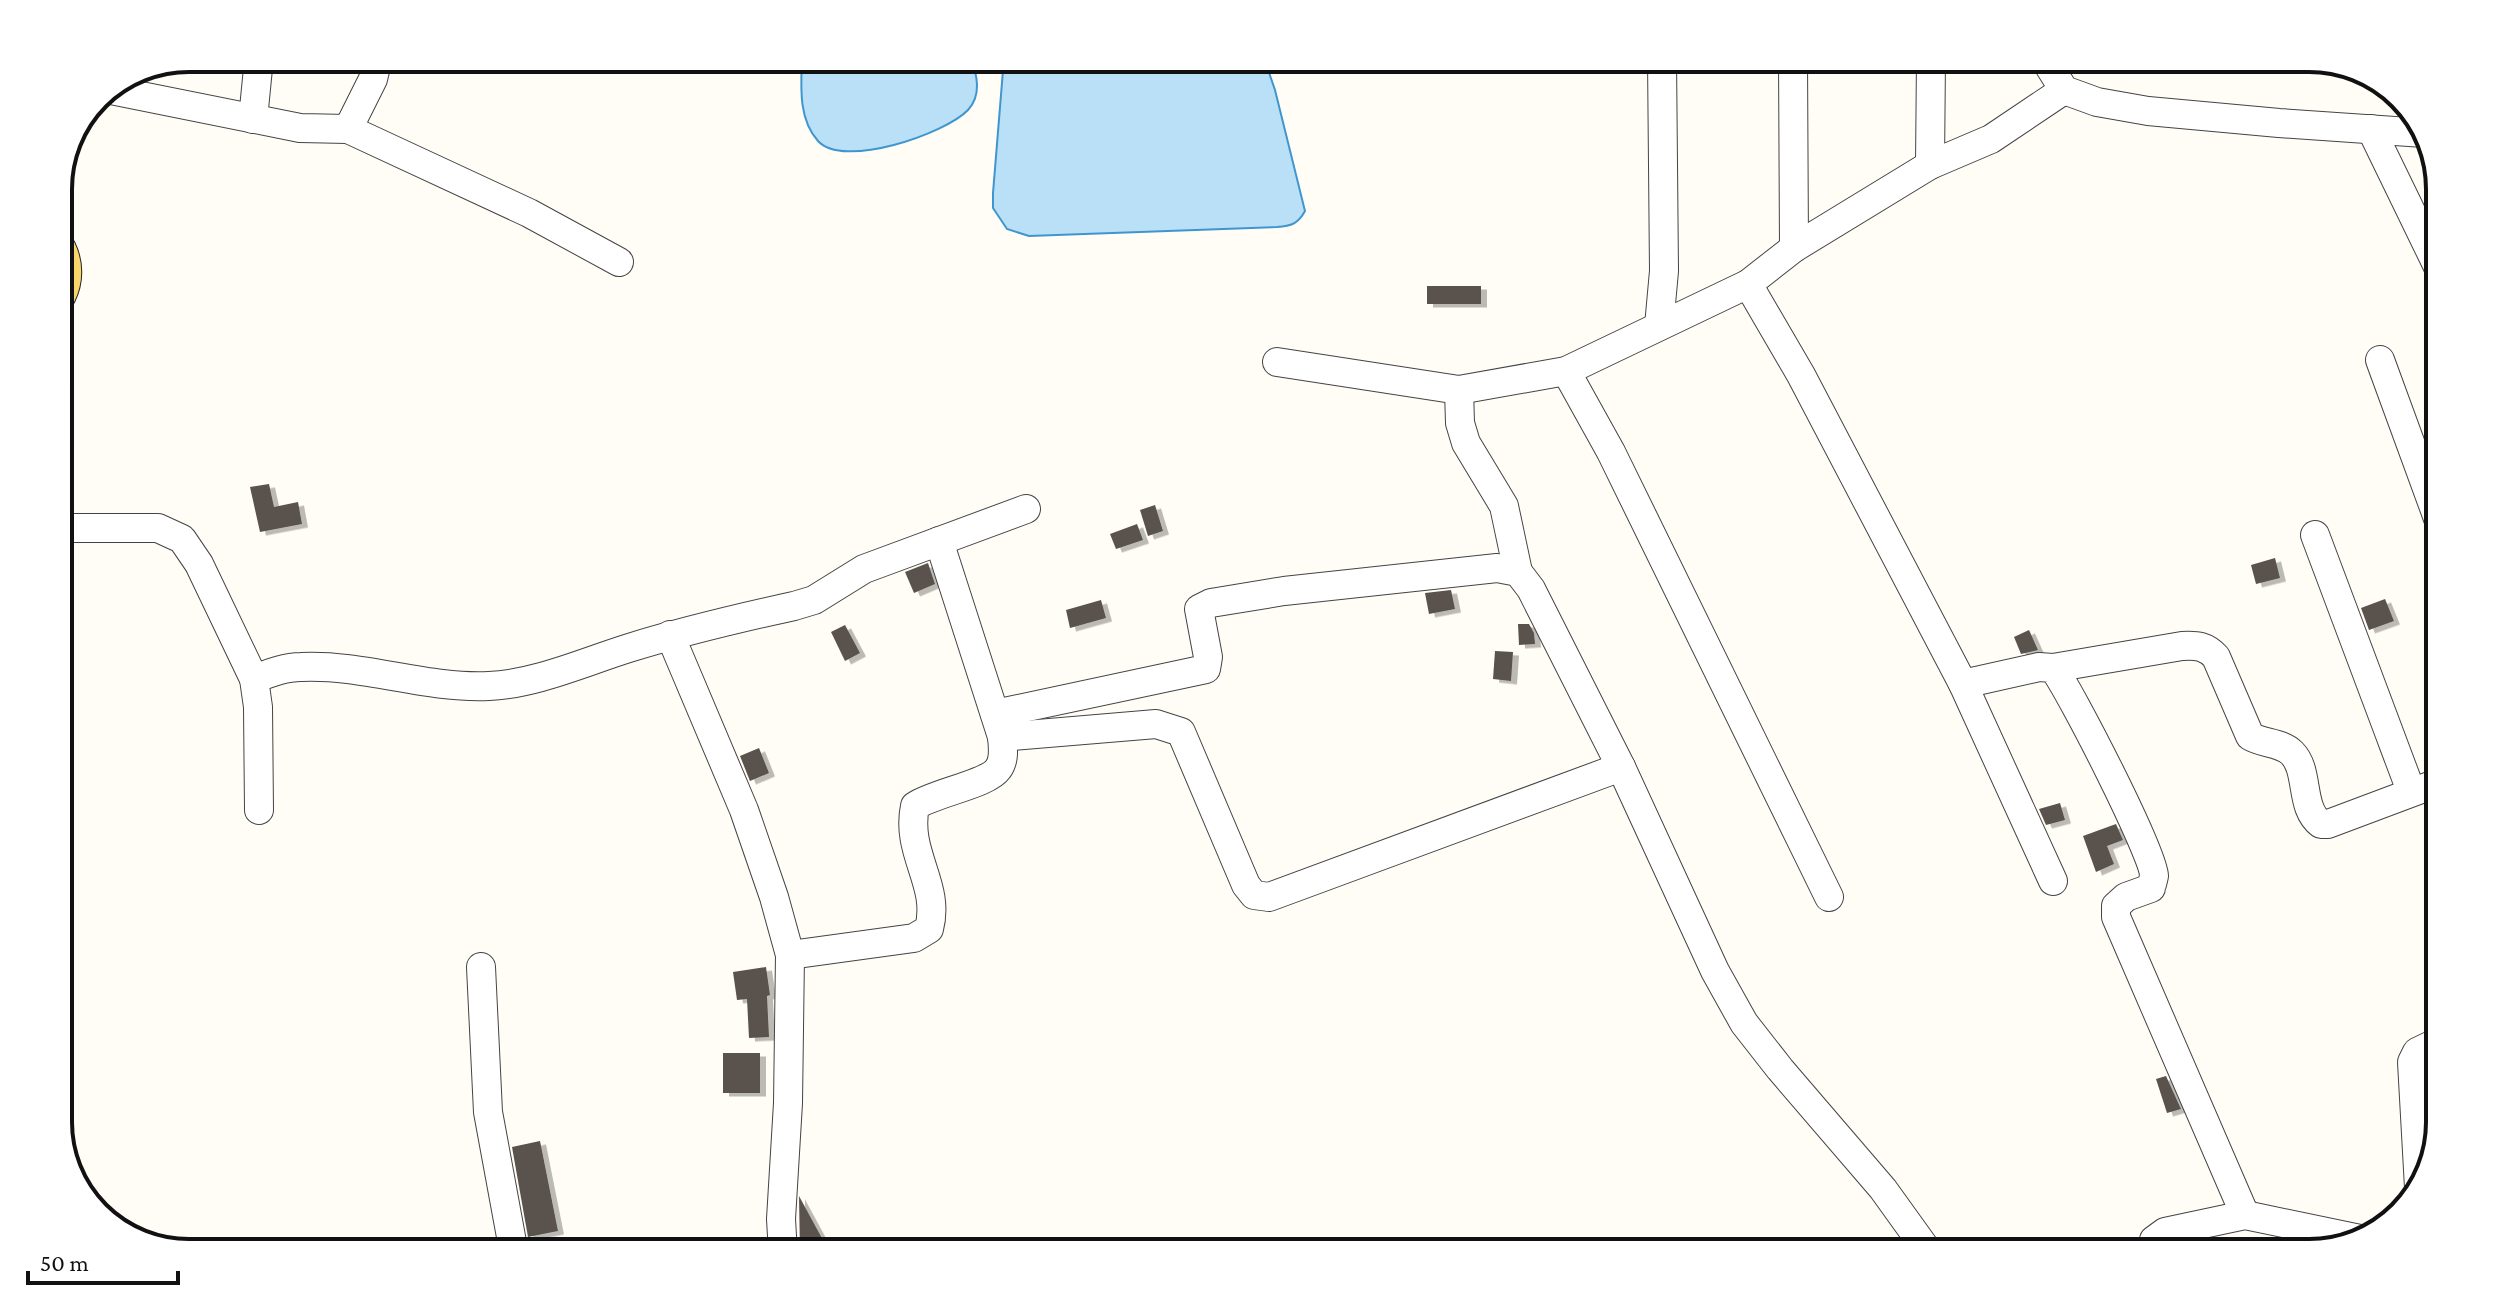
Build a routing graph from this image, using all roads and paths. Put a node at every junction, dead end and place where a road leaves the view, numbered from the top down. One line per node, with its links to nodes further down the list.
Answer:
1 (258, 72): 9 (street)
2 (375, 72): 10 (street)
3 (1662, 72): 18 (street)
4 (1793, 72): 15 (street)
5 (1931, 72): 13 (street)
6 (2053, 72): 7 (street)
7 (2064, 90): 11 (street); 13 (street)
8 (124, 93): 9 (street)
9 (253, 119): 10 (street)
10 (348, 129): 16 (street)
11 (2371, 129): 12 (street); 14 (street)
12 (2411, 132)
13 (1930, 165): 15 (street)
14 (2426, 242)
15 (1794, 248): 17 (street)
16 (619, 262)
17 (1748, 284): 18 (street); 32 (street)
18 (1659, 326): 21 (street)
19 (2380, 360): 23 (street)
20 (1277, 362): 22 (street)
21 (1566, 371): 22 (street); 39 (street)
22 (1459, 390): 28 (street)
23 (2426, 486)
24 (1026, 509): 27 (street)
25 (72, 528): 31 (street)
26 (2315, 535): 36 (street)
27 (939, 541): 29 (street); 33 (street)
28 (1518, 572): 33 (street); 34 (street)
29 (670, 635): 31 (street); 40 (street)
30 (2053, 668): 32 (street); 36 (street); 44 (street)
31 (254, 679): 37 (street)
32 (1963, 684): 38 (street)
33 (998, 726): 34 (street); 40 (street)
34 (1621, 767): 48 (street)
35 (2426, 786): 36 (street)
36 (2411, 791)
37 (259, 810)
38 (2053, 881)
39 (1829, 897)
40 (790, 955): 47 (street)
41 (481, 967): 46 (street)
42 (2426, 1048): 43 (street)
43 (2418, 1165)
44 (2245, 1215): 45 (street); 49 (street)
45 (2340, 1235)
46 (511, 1239)
47 (782, 1239)
48 (1919, 1239)
49 (2155, 1239)

